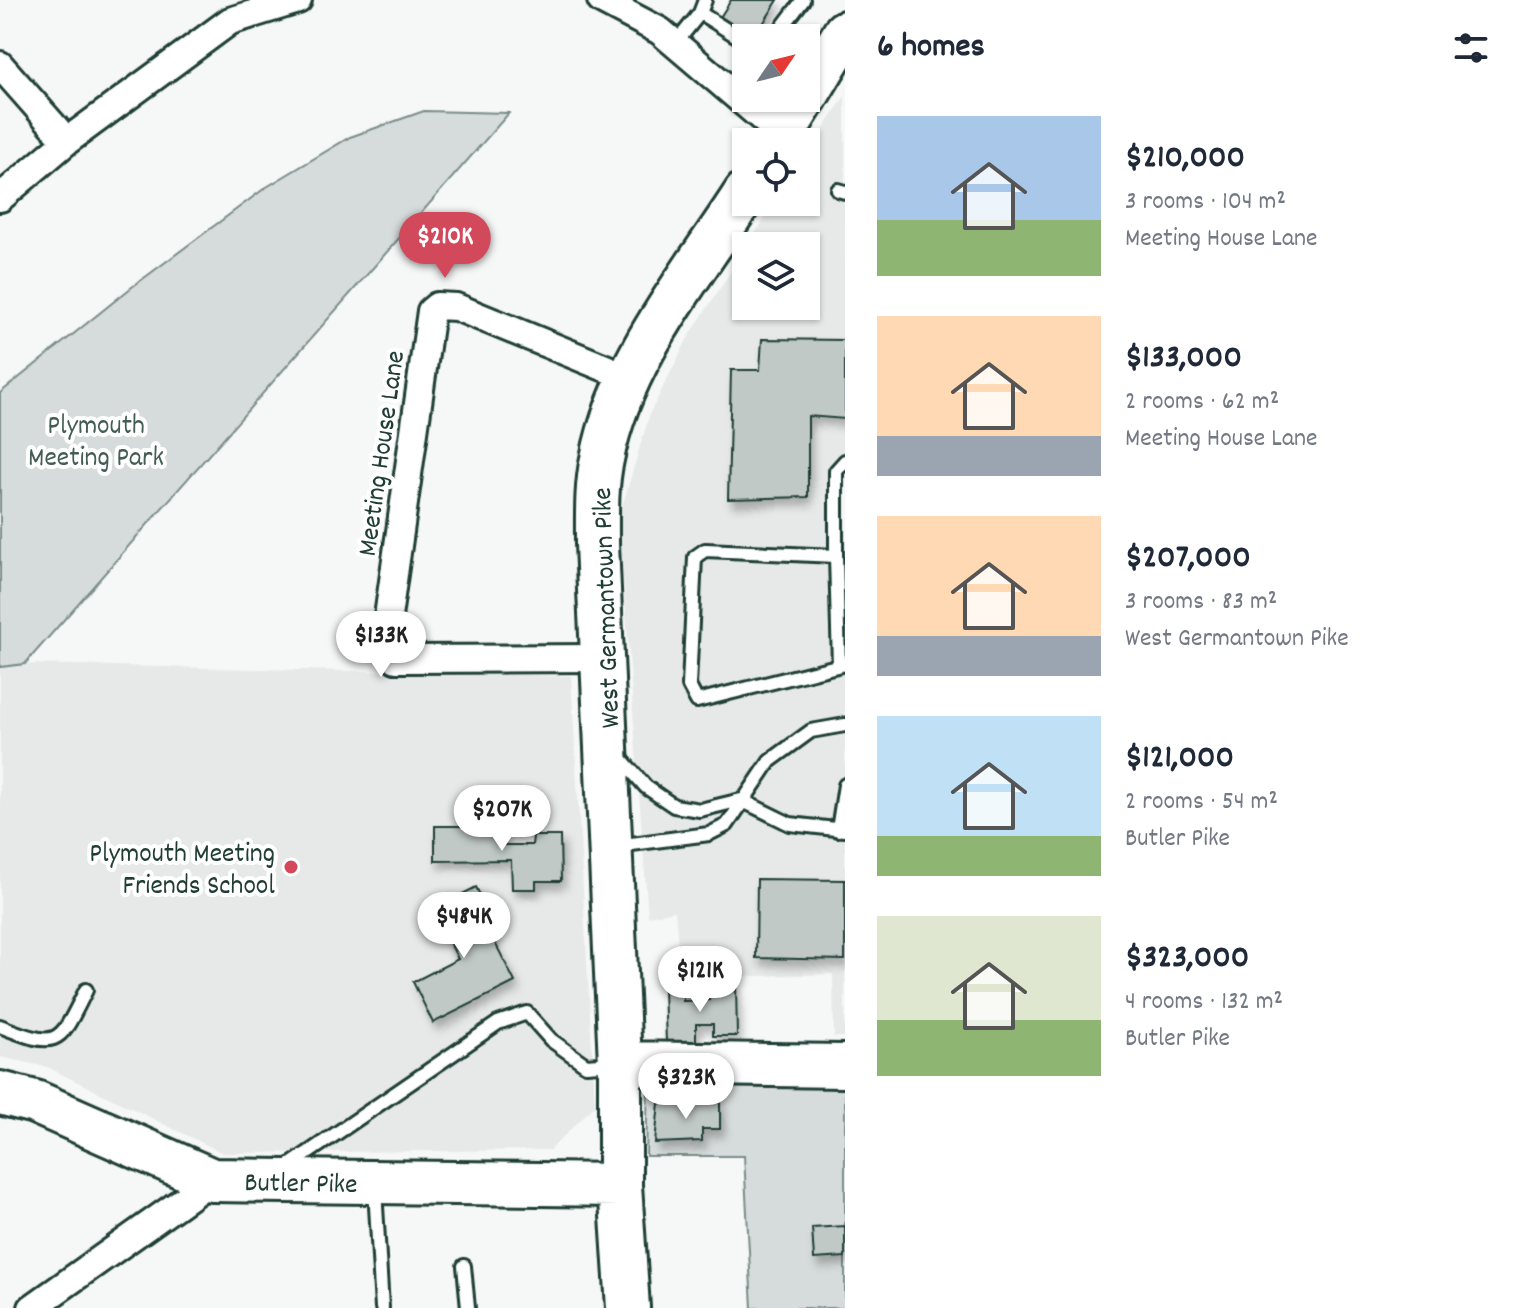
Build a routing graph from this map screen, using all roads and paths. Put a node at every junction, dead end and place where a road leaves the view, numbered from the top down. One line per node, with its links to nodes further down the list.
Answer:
1 (298, 0): 12 (street)
2 (601, 0): 8 (street)
3 (803, 0): 5 (lane)
4 (703, 6): 6 (lane); 8 (lane)
5 (786, 24)
6 (732, 30)
7 (845, 32): 10 (main road)
8 (675, 44): 11 (street)
9 (0, 65): 12 (street)
10 (820, 69)
11 (768, 128)
12 (67, 141): 13 (street)
13 (0, 198)
14 (732, 213): 15 (main road, West Germantown Pike)
15 (630, 378): 18 (main road, West Germantown Pike); 18 (street, Meeting House Lane)
16 (845, 461): 17 (lane)
17 (836, 556): 19 (lane); 19 (lane)
18 (603, 658): 21 (main road, West Germantown Pike)
19 (842, 665)
20 (845, 725): 23 (lane)
21 (607, 743): 23 (lane); 25 (main road, West Germantown Pike)
22 (845, 785): 24 (lane)
23 (741, 800): 24 (lane); 25 (lane)
24 (842, 830)
25 (612, 846): 28 (main road, West Germantown Pike)
26 (86, 990): 27 (lane)
27 (0, 1026)
28 (620, 1063): 29 (main road); 32 (lane); 34 (main road, West Germantown Pike)
29 (845, 1066)
30 (0, 1093): 31 (main road, Butler Pike)
31 (212, 1180): 32 (main road, Butler Pike); 36 (street)
32 (267, 1180): 33 (main road, Butler Pike)
33 (374, 1182): 34 (main road, Butler Pike); 37 (lane)
34 (620, 1185): 39 (main road, West Germantown Pike)
35 (464, 1266): 38 (lane)
36 (37, 1307)
37 (382, 1308)
38 (468, 1308)
39 (628, 1308)

